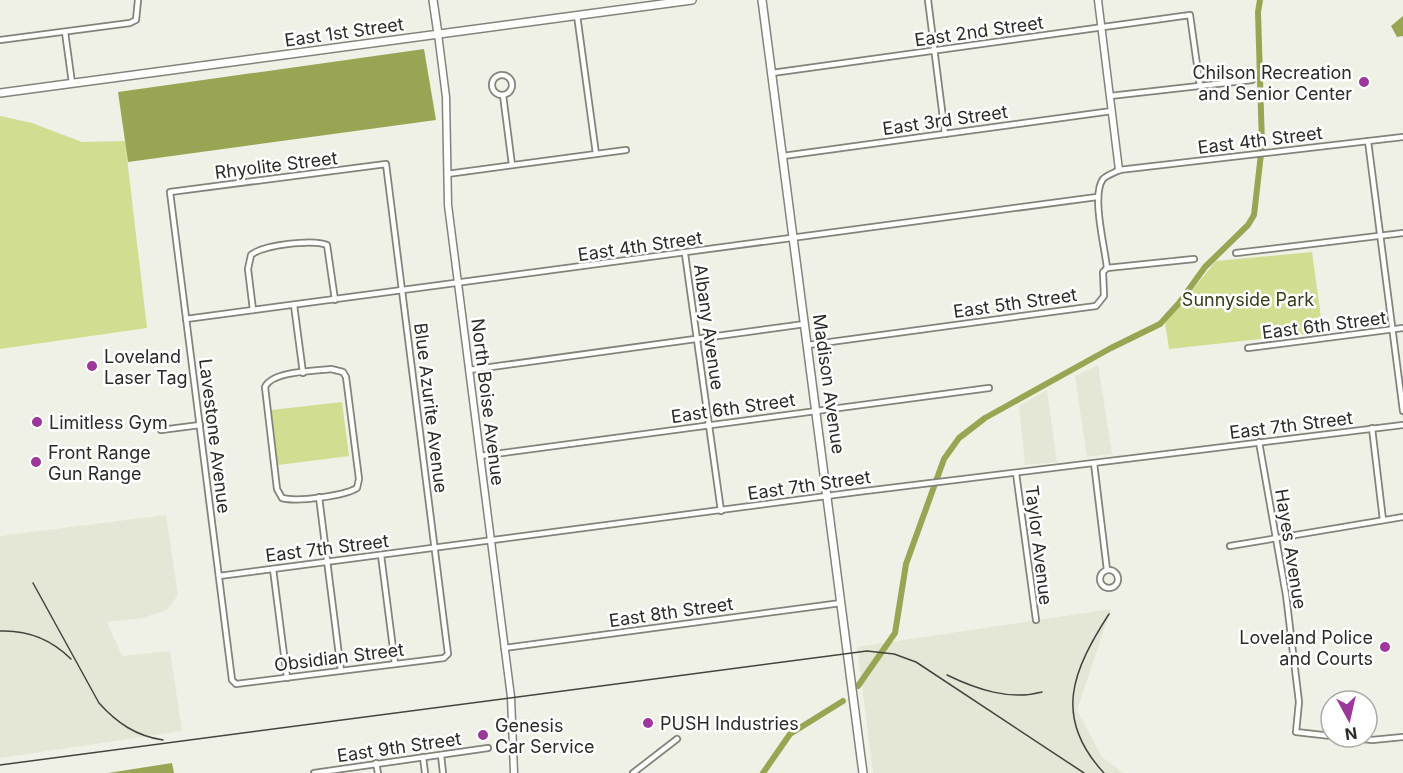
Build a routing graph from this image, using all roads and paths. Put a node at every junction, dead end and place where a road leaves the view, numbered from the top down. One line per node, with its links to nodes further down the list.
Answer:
1 (138, 0): 9 (street)
2 (433, 0): 10 (main road)
3 (692, 0): 7 (main road, East 1st Street)
4 (762, 0): 13 (main road, Madison Avenue)
5 (928, 0): 12 (street)
6 (1098, 0): 8 (street)
7 (577, 15): 10 (main road, East 1st Street); 25 (street)
8 (1101, 27): 12 (street, East 2nd Street); 16 (street, East 2nd Street); 19 (street)
9 (65, 32): 11 (street); 15 (street)
10 (438, 34): 15 (main road, East 1st Street); 30 (street, North Boise Avenue)
11 (0, 40)
12 (935, 51): 13 (street, East 2nd Street); 21 (street)
13 (772, 73): 26 (main road, Madison Avenue)
14 (1252, 80): 16 (street)
15 (72, 83): 17 (main road, East 1st Street)
16 (1200, 86): 19 (street)
17 (0, 93)
18 (503, 94): 18 (street); 28 (street)
19 (1110, 96): 20 (street)
20 (1112, 111): 21 (street, East 3rd Street); 29 (street)
21 (945, 134): 26 (street, East 3rd Street)
22 (1403, 136): 23 (street, East 4th Street)
23 (1368, 141): 29 (street, East 4th Street); 34 (street)
24 (627, 150): 25 (street)
25 (596, 154): 28 (street)
26 (783, 156): 35 (main road, Madison Avenue)
27 (386, 164): 31 (street, Rhyolite Street); 41 (street, Blue Azurite Avenue)
28 (512, 165): 30 (street)
29 (1119, 170): 32 (street)
30 (447, 174): 40 (street, North Boise Avenue)
31 (170, 192): 45 (street, Lavestone Avenue)
32 (1097, 197): 35 (street, East 4th Street); 39 (street)
33 (1403, 233): 34 (street)
34 (1381, 236): 36 (street); 48 (street)
35 (794, 239): 37 (street, East 4th Street); 46 (main road, Madison Avenue)
36 (1236, 253)
37 (685, 254): 40 (street, East 4th Street); 49 (street, Albany Avenue)
38 (1194, 258): 39 (street)
39 (1107, 268): 50 (street, East 5th Street)
40 (458, 284): 41 (street, East 4th Street); 52 (street, North Boise Avenue)
41 (402, 291): 42 (street, East 4th Street); 74 (street, Blue Azurite Avenue)
42 (335, 300): 43 (street, East 4th Street); 44 (street)
43 (294, 305): 44 (street, East 4th Street); 53 (street)
44 (253, 310): 45 (street, East 4th Street)
45 (186, 319): 57 (street, Lavestone Avenue)
46 (805, 324): 49 (street); 50 (main road, Madison Avenue)
47 (1403, 328): 48 (street, East 6th Street)
48 (1392, 330): 51 (street, East 6th Street); 56 (street)
49 (698, 340): 52 (street); 58 (street, Albany Avenue)
50 (808, 345): 55 (main road, Madison Avenue)
51 (1248, 348)
52 (469, 370): 63 (street, North Boise Avenue)
53 (303, 373): 67 (street); 67 (street)
54 (989, 388): 55 (street, East 6th Street)
55 (817, 411): 58 (street, East 6th Street); 66 (main road, Madison Avenue)
56 (1403, 411)
57 (200, 425): 61 (street); 79 (street, Lavestone Avenue)
58 (709, 425): 63 (street, East 6th Street); 68 (street, Albany Avenue)
59 (1403, 425): 60 (street, East 7th Street)
60 (1372, 429): 62 (street, East 7th Street); 70 (street)
61 (161, 430)
62 (1259, 442): 64 (street, East 7th Street); 71 (street, Hayes Avenue)
63 (480, 456): 72 (street, North Boise Avenue)
64 (1094, 463): 65 (street, East 7th Street); 78 (street)
65 (1016, 472): 66 (street, East 7th Street); 81 (street, Taylor Avenue)
66 (828, 496): 68 (street, East 7th Street); 80 (main road, Madison Avenue)
67 (319, 497): 76 (street)
68 (721, 511): 72 (street, East 7th Street)
69 (1403, 518): 70 (street)
70 (1383, 520): 71 (street)
71 (1277, 538): 73 (street); 88 (street, Hayes Avenue)
72 (491, 541): 74 (street, East 7th Street); 82 (street, North Boise Avenue)
73 (1230, 546)
74 (435, 548): 75 (street, East 7th Street); 83 (street, Blue Azurite Avenue)
75 (381, 555): 76 (street, East 7th Street); 84 (street)
76 (327, 562): 77 (street, East 7th Street); 85 (street)
77 (273, 569): 79 (street, East 7th Street); 86 (street)
78 (1107, 570)
79 (219, 576): 87 (street, Lavestone Avenue)
80 (842, 603): 82 (street, East 8th Street); 102 (main road, Madison Avenue)
81 (1036, 620)
82 (504, 648): 100 (street, North Boise Avenue)
83 (447, 656): 84 (street, Obsidian Street)
84 (395, 664): 85 (street, Obsidian Street)
85 (341, 671): 86 (street, Obsidian Street)
86 (287, 678): 87 (street, Obsidian Street)
87 (234, 683)
88 (1319, 735)
89 (1403, 737): 91 (street)
90 (677, 739): 101 (street)
91 (1379, 739)
92 (488, 748): 93 (street, East 9th Street)
93 (441, 754): 94 (street, East 9th Street); 99 (street)
94 (423, 757): 95 (street, East 9th Street); 98 (street)
95 (376, 763): 96 (street, East 9th Street); 97 (street)
96 (314, 773)
97 (378, 773)
98 (425, 773)
99 (443, 773)
100 (514, 773)
101 (633, 773)
102 (863, 773)

